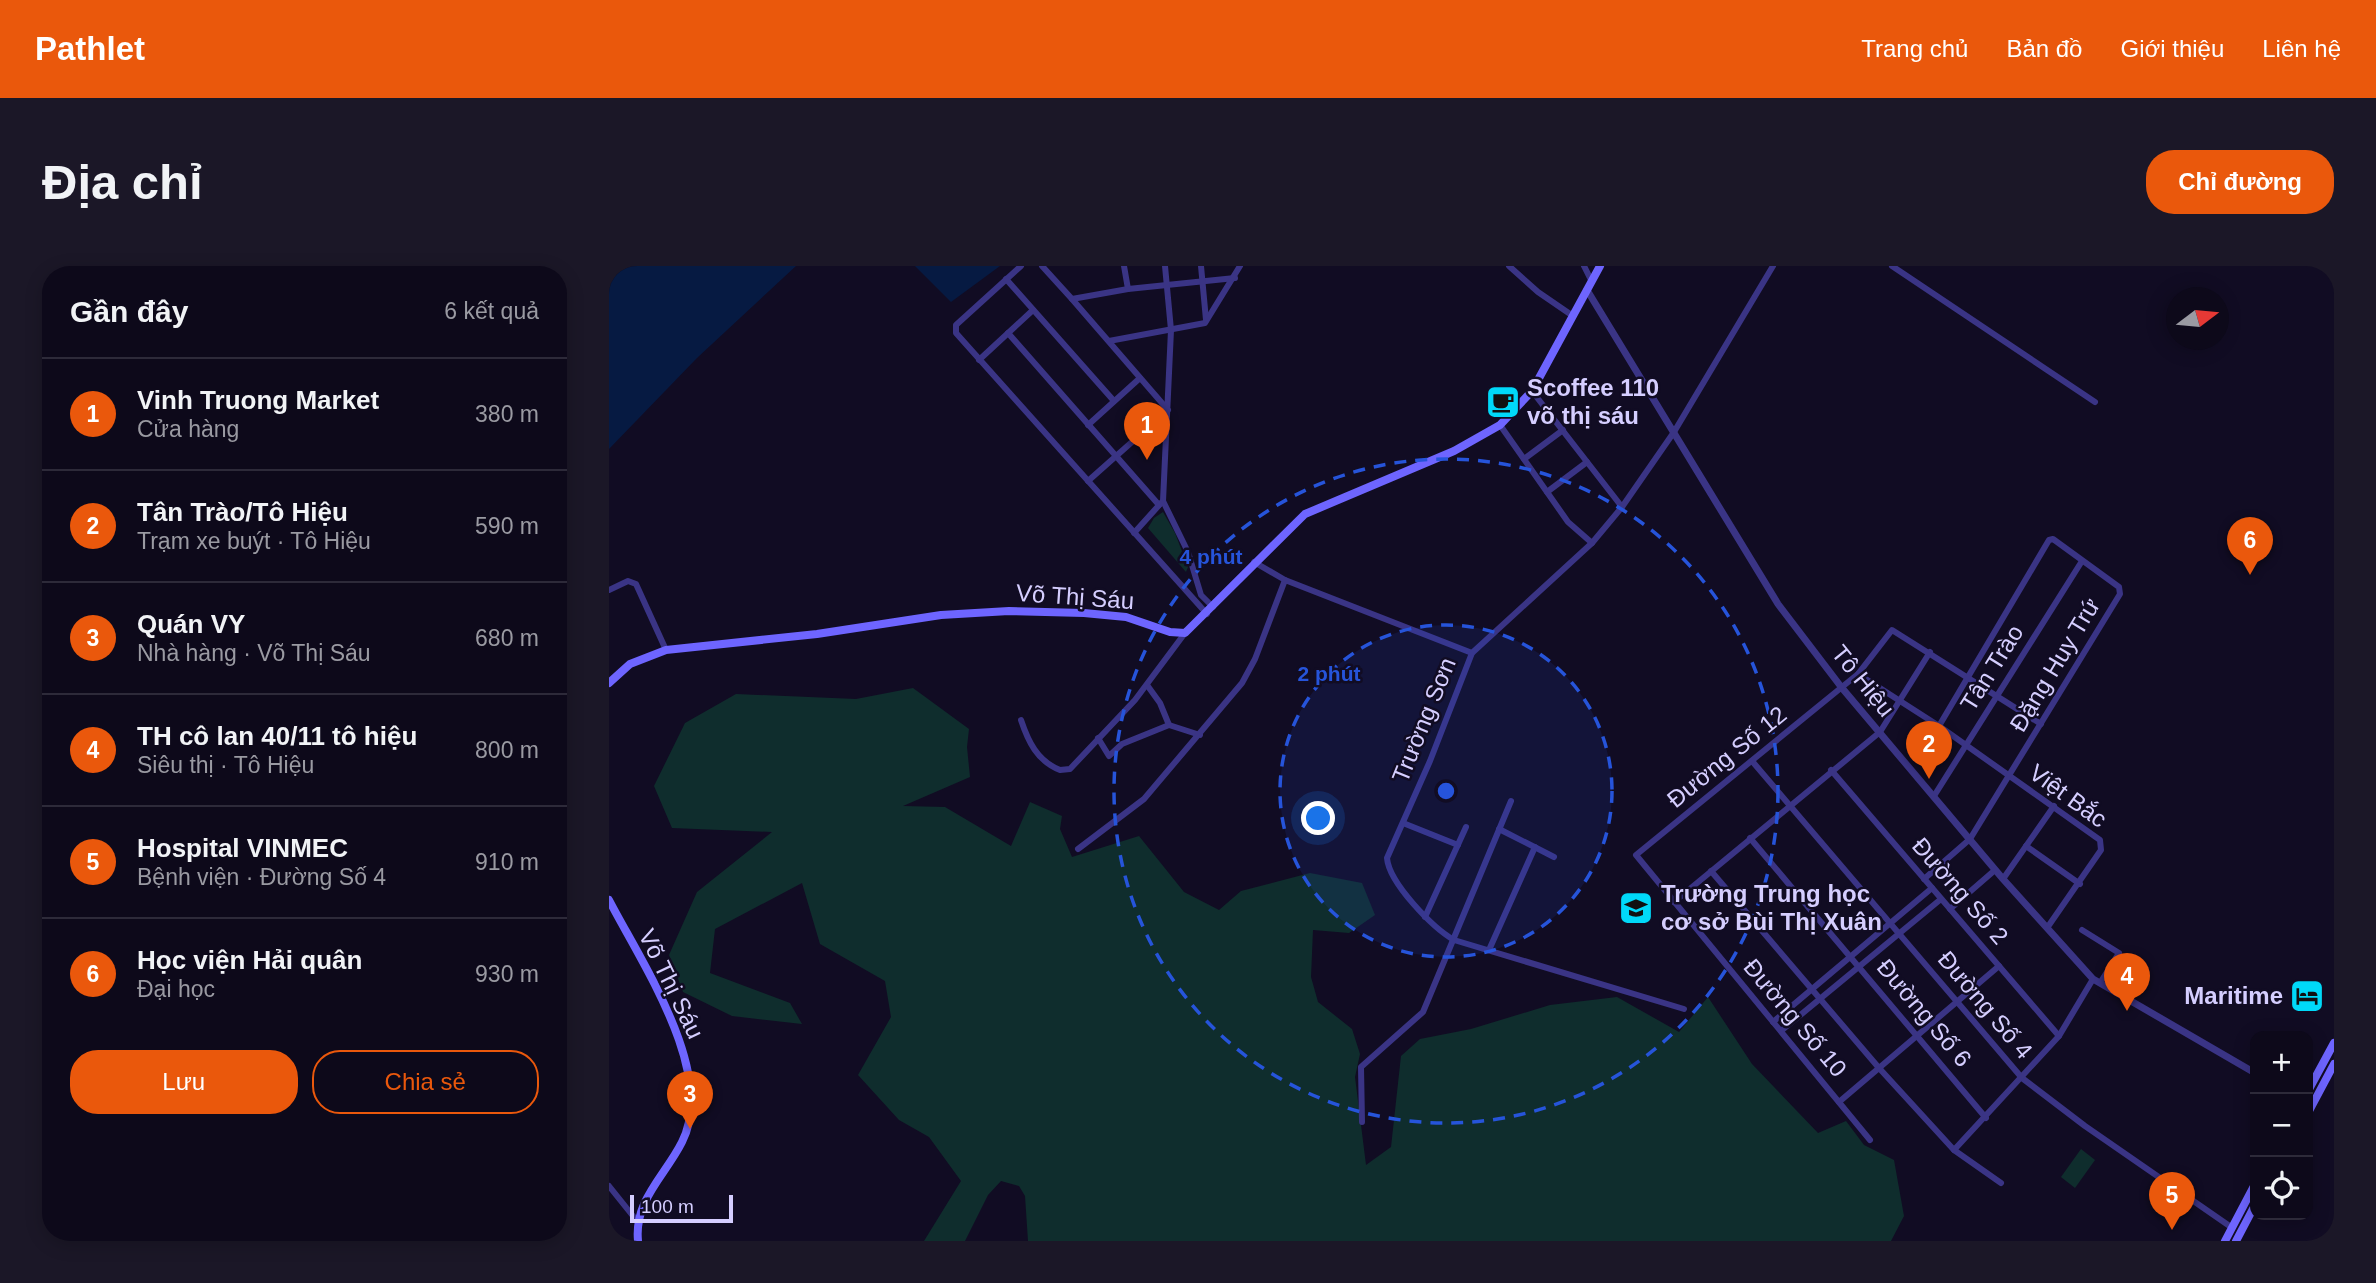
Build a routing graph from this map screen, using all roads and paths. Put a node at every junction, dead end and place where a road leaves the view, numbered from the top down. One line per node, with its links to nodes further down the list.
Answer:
1 (1021, 266): 13 (street)
2 (1042, 266): 18 (street)
3 (1124, 266): 17 (street)
4 (1165, 266): 15 (street)
5 (1201, 266): 14 (street)
6 (1240, 266): 12 (street)
7 (1509, 266): 20 (street)
8 (1584, 266): 16 (street)
9 (1599, 266): 16 (main road)
10 (1773, 266): 34 (street, Trường Sơn)
11 (1892, 266): 29 (street)
12 (1235, 278): 14 (street); 21 (street)
13 (1006, 279): 19 (street); 25 (street)
14 (1203, 281): 15 (street); 21 (street)
15 (1168, 285): 17 (street); 22 (street)
16 (1590, 286): 20 (main road); 34 (street, Tô Hiệu)
17 (1128, 289): 18 (street)
18 (1072, 299): 24 (street)
19 (1033, 310): 23 (street); 28 (street)
20 (1573, 316): 27 (main road)
21 (1206, 322): 22 (street)
22 (1171, 330): 24 (street); 30 (street)
23 (1009, 333): 25 (street); 31 (street)
24 (1109, 341): 26 (street)
25 (979, 360): 38 (street)
26 (1140, 378): 28 (street); 30 (street)
27 (1532, 391): 32 (main road); 33 (street)
28 (1114, 401): 31 (street)
29 (2095, 402)
30 (1168, 410): 35 (street); 40 (street)
31 (1088, 425): 35 (street)
32 (1500, 425): 36 (street); 45 (main road)
33 (1563, 430): 36 (street); 37 (street)
34 (1674, 432): 41 (street, Trường Sơn); 57 (street, Tô Hiệu)
35 (1116, 456): 38 (street); 40 (street)
36 (1524, 458): 39 (street)
37 (1587, 462): 39 (street); 41 (street)
38 (1087, 481): 42 (street)
39 (1548, 492): 43 (street)
40 (1161, 503): 42 (street); 48 (street)
41 (1622, 507): 43 (street, Trường Sơn)
42 (1134, 533): 48 (street)
43 (1592, 543): 52 (street, Trường Sơn)
44 (2082, 561): 54 (street, Đặng Huy Trứ); 58 (street, Tân Trào); 61 (street, Đặng Huy Trứ)
45 (1254, 562): 46 (street); 48 (main road)
46 (1285, 580): 52 (street); 65 (street)
47 (609, 590): 50 (street)
48 (1210, 611): 49 (main road)
49 (1185, 633): 50 (main road, Võ Thị Sáu); 56 (street)
50 (666, 650): 55 (main road, Võ Thị Sáu)
51 (1930, 652): 53 (street, Đường Số 12); 54 (street); 59 (street)
52 (1472, 653): 75 (street, Trường Sơn)
53 (1858, 674): 57 (street, Đường Số 12); 59 (street, Việt Bắc)
54 (1969, 678): 58 (street); 63 (street, Đặng Huy Trứ)
55 (609, 683)
56 (1147, 685): 62 (street); 66 (street)
57 (1842, 688): 64 (street, Tô Hiệu); 68 (street, Đường Số 12)
58 (1997, 696): 61 (street); 67 (street, Tân Trào)
59 (1900, 700): 63 (street, Việt Bắc); 64 (street)
60 (1021, 720): 66 (street)
61 (2041, 724): 70 (street, Đặng Huy Trứ)
62 (1169, 725): 65 (street); 66 (street)
63 (1939, 726): 67 (street, Việt Bắc)
64 (1879, 732): 69 (street); 71 (street, Tô Hiệu)
65 (1200, 735): 83 (street)
66 (1098, 738)
67 (1966, 745): 70 (street, Việt Bắc); 71 (street, Tân Trào)
68 (1752, 761): 73 (street, Đường Số 4); 84 (street, Đường Số 12)
69 (1831, 770): 73 (street); 88 (street, Đường Số 2)
70 (2009, 777): 74 (street, Việt Bắc); 79 (street, Đặng Huy Trứ)
71 (1934, 796): 79 (street, Tô Hiệu)
72 (1511, 801): 77 (street)
73 (1790, 805): 78 (street); 97 (street, Đường Số 4)
74 (2054, 806): 81 (street); 90 (street, Việt Bắc)
75 (1403, 823): 80 (street); 96 (street, Trường Sơn)
76 (1466, 827): 80 (street)
77 (1499, 829): 82 (street); 101 (street)
78 (1750, 838): 87 (street); 103 (street, Đường Số 6)
79 (1969, 839): 86 (street, Tô Hiệu); 88 (street, Đặng Huy Trứ)
80 (1458, 845): 96 (street)
81 (2026, 846): 89 (street); 90 (street)
82 (1535, 847): 85 (street); 102 (street)
83 (1078, 849)
84 (1636, 855): 94 (street, Đường Số 10)
85 (1554, 857)
86 (1995, 870): 89 (street, Tô Hiệu); 95 (street)
87 (1711, 871): 94 (street); 108 (street)
88 (1924, 878): 91 (street, Đường Số 2)
89 (2003, 879): 98 (street, Tô Hiệu)
90 (2080, 884): 98 (street, Việt Bắc)
91 (1932, 888): 92 (street, Đường Số 2); 97 (street)
92 (1941, 899): 95 (street, Đường Số 2); 100 (street)
93 (609, 901): 132 (main road, Võ Thị Sáu)
94 (1674, 902): 112 (street, Đường Số 10)
95 (1950, 909): 104 (street, Đường Số 2)
96 (1425, 917): 101 (street, Trường Sơn)
97 (1891, 922): 100 (street, Đường Số 4); 103 (street)
98 (2047, 928): 106 (street, Tô Hiệu)
99 (2082, 930): 107 (street)
100 (1900, 933): 105 (street); 110 (street, Đường Số 4)
101 (1454, 940): 102 (street, Trường Sơn); 125 (street)
102 (1489, 950): 111 (street, Trường Sơn)
103 (1850, 956): 105 (street, Đường Số 6); 108 (street)
104 (1999, 966): 110 (street); 115 (street, Đường Số 2)
105 (1859, 967): 109 (street); 114 (street, Đường Số 6)
106 (2092, 979): 107 (street, Tô Hiệu); 115 (street)
107 (2100, 984): 119 (street, Tô Hiệu)
108 (1812, 989): 109 (street); 112 (street)
109 (1820, 999): 113 (street); 118 (street)
110 (1958, 1002): 114 (street); 120 (street, Đường Số 4)
111 (1683, 1009)
112 (1773, 1022): 113 (street, Đường Số 10)
113 (1781, 1031): 123 (street, Đường Số 10)
114 (1917, 1036): 118 (street); 124 (street, Đường Số 6)
115 (2059, 1036): 120 (street)
116 (2334, 1043): 121 (main road)
117 (2334, 1064): 122 (main road)
118 (1879, 1068): 123 (street); 127 (street)
119 (2250, 1070)
120 (2022, 1078): 124 (street); 133 (street, Đường Số 4)
121 (2313, 1082)
122 (2313, 1101)
123 (1839, 1102): 126 (street, Đường Số 10)
124 (1986, 1118): 127 (street)
125 (1362, 1122)
126 (1870, 1140)
127 (1954, 1150): 128 (street)
128 (2001, 1182)
129 (609, 1186): 132 (street)
130 (2250, 1196): 133 (main road)
131 (2250, 1211): 133 (main road)
132 (637, 1221): 134 (main road, Võ Thị Sáu)
133 (2236, 1229): 135 (main road); 136 (main road)
134 (638, 1241)
135 (2225, 1241)
136 (2236, 1241)

